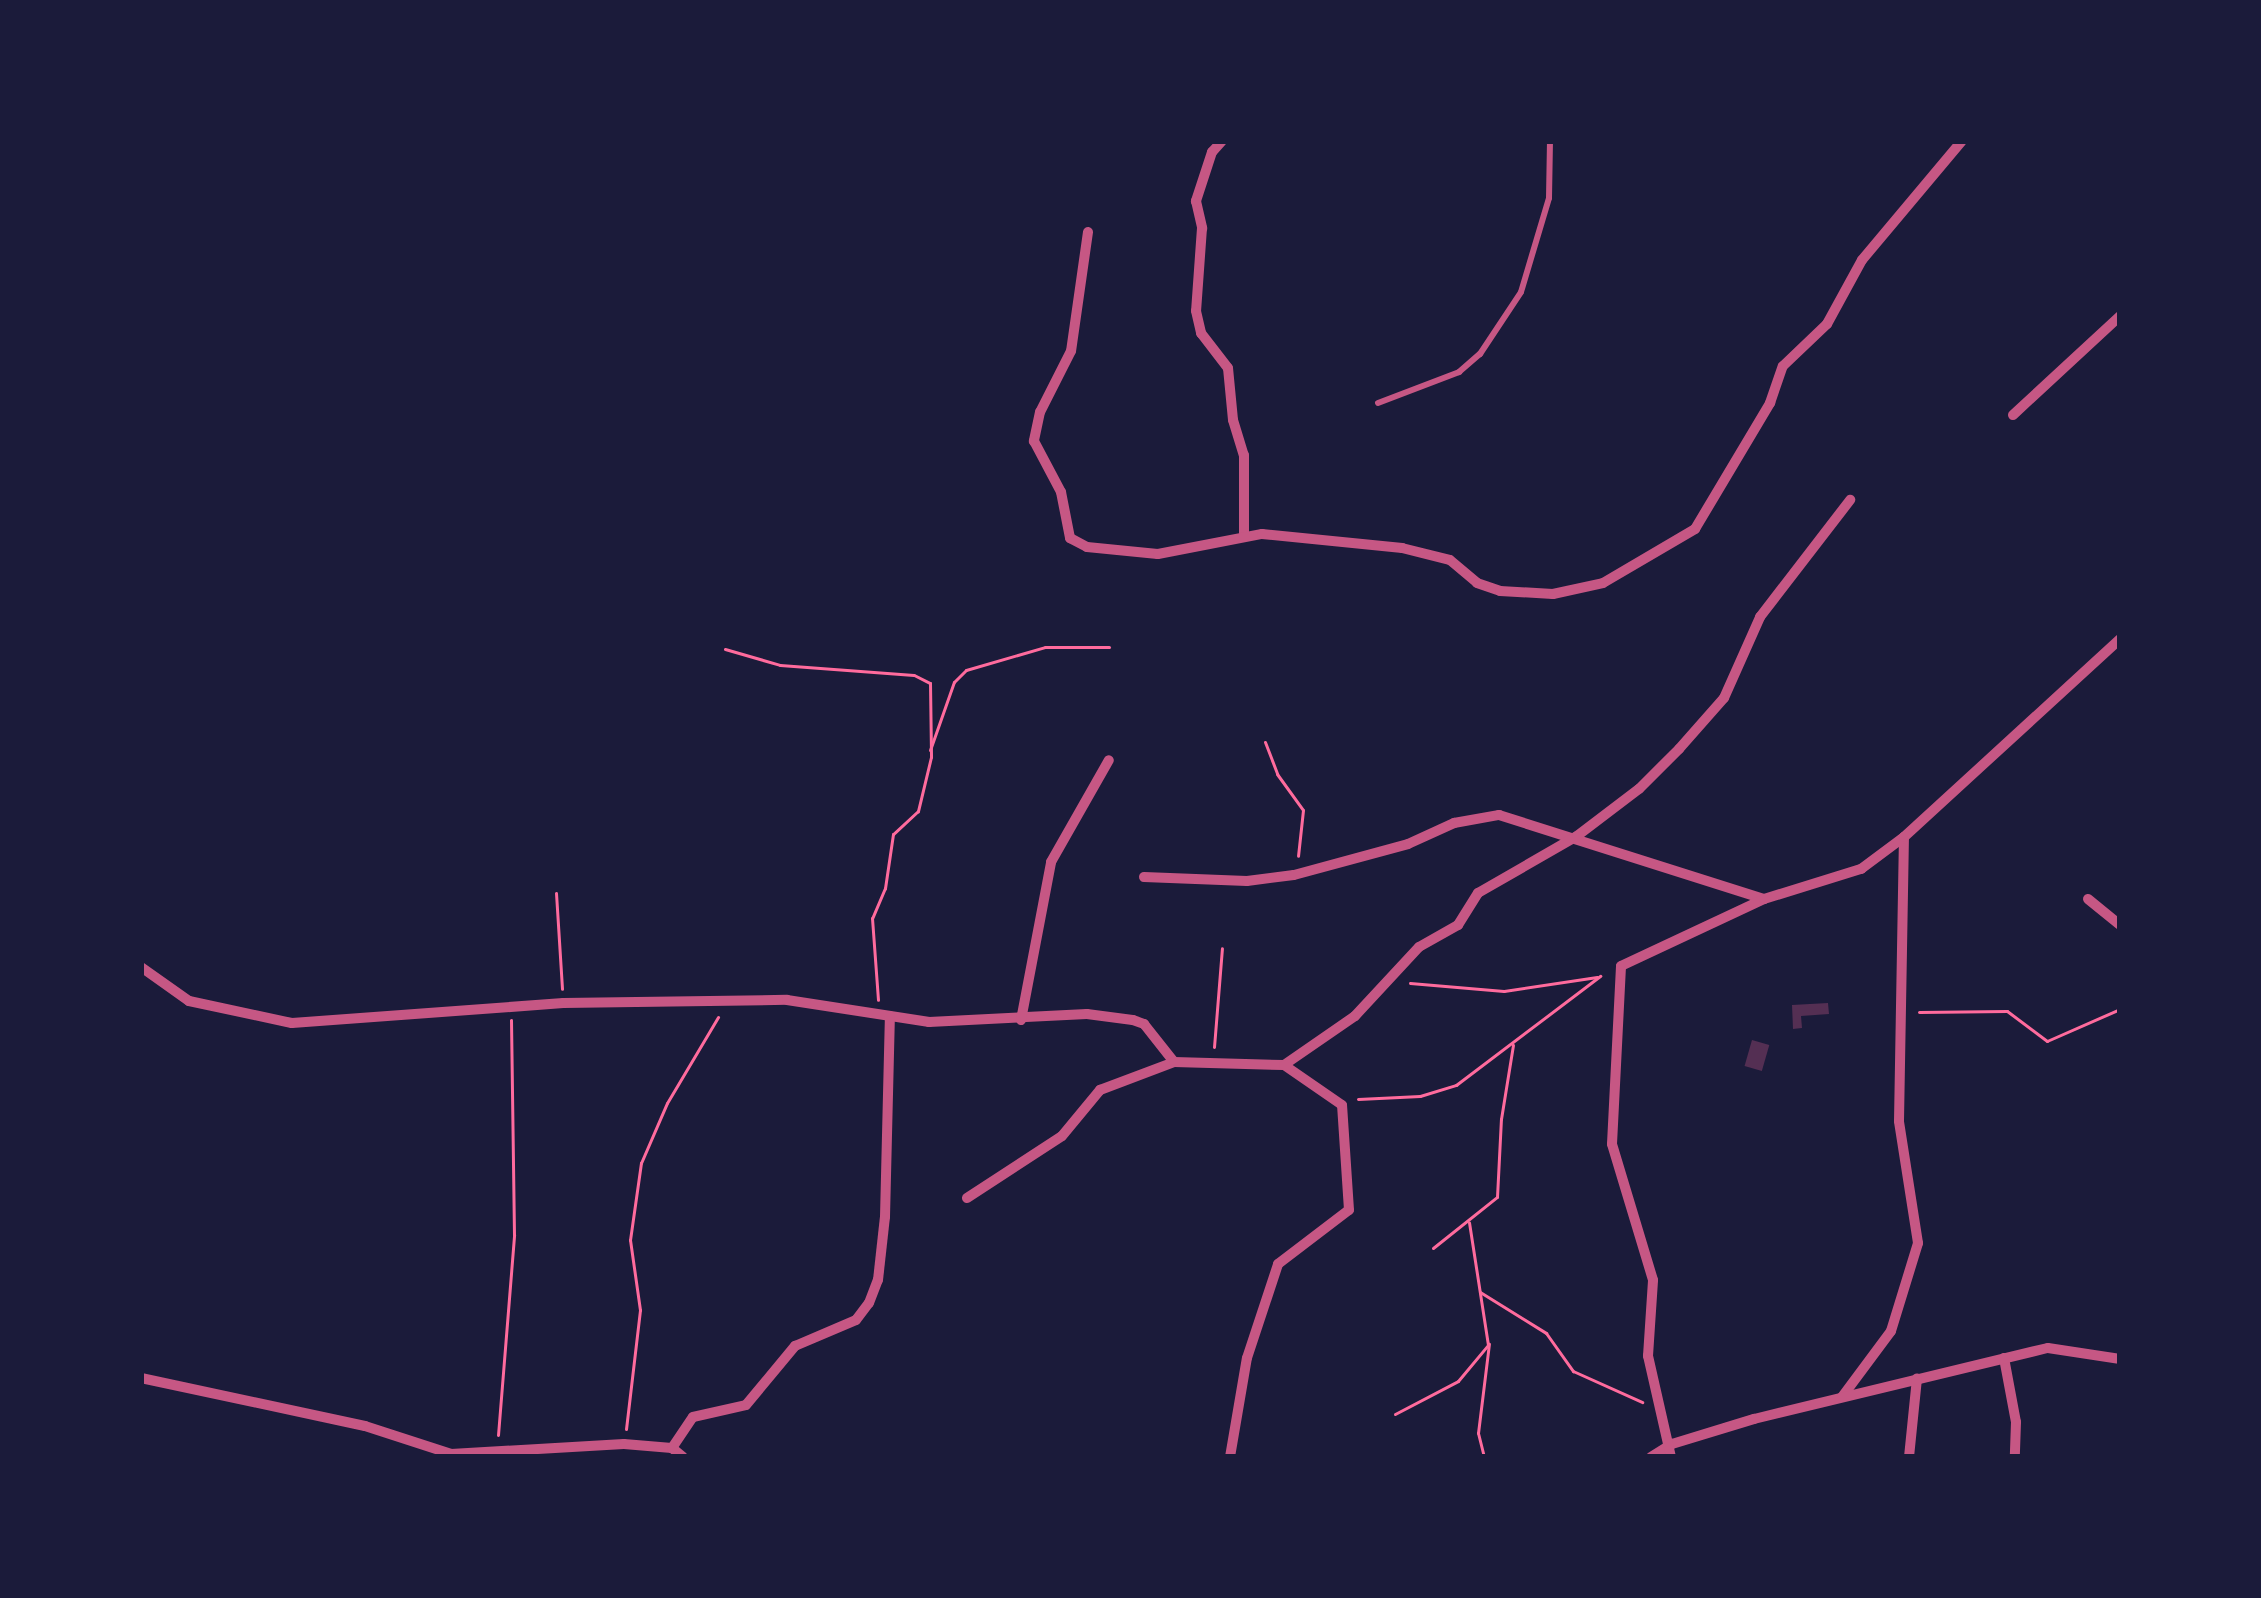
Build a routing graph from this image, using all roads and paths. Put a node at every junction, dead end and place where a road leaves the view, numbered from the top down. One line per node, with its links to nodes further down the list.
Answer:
1 (1222, 141): 9 (street)
2 (1550, 141): 6 (lane)
3 (1962, 141): 9 (street)
4 (1088, 232): 9 (street)
5 (2120, 316): 7 (street)
6 (1378, 403)
7 (2013, 415)
8 (1850, 500): 16 (street)
9 (1244, 536)
10 (2120, 639): 17 (street)
11 (1109, 647): 14 (path)
12 (725, 649): 14 (path)
13 (1265, 742): 18 (path)
14 (929, 752): 32 (path)
15 (1109, 760): 33 (street)
16 (1577, 836): 18 (street); 21 (street); 26 (street)
17 (1904, 837): 21 (street); 29 (street)
18 (1294, 875): 19 (street)
19 (1144, 877)
20 (556, 893): 28 (path)
21 (1764, 898): 49 (street)
22 (2088, 899): 23 (street)
23 (2120, 925)
24 (1222, 948): 35 (path)
25 (141, 967): 30 (street)
26 (1390, 982): 34 (path); 37 (street)
27 (730, 1001): 28 (street); 32 (street); 51 (path)
28 (563, 1003): 30 (street)
29 (1901, 1003): 31 (path); 48 (street)
30 (511, 1008): 53 (path)
31 (2120, 1009)
32 (884, 1015): 33 (street); 54 (street)
33 (1021, 1020): 36 (street)
34 (1513, 1043): 38 (path); 40 (path)
35 (1213, 1061): 36 (street); 37 (street)
36 (1174, 1062): 39 (street)
37 (1284, 1065): 38 (street)
38 (1338, 1099): 55 (street)
39 (967, 1198)
40 (1469, 1222): 41 (path); 42 (path)
41 (1433, 1248)
42 (1479, 1292): 43 (path); 49 (path)
43 (1489, 1342): 50 (path); 56 (path)
44 (2004, 1358): 45 (street); 47 (street); 59 (street)
45 (2120, 1359)
46 (141, 1378): 53 (street)
47 (1917, 1378): 48 (street); 58 (street)
48 (1842, 1397): 52 (street)
49 (1660, 1411): 52 (street)
50 (1395, 1414)
51 (623, 1444): 53 (street); 54 (street)
52 (1671, 1450): 57 (street)
53 (488, 1451)
54 (678, 1453)
55 (1230, 1457)
56 (1484, 1457)
57 (1651, 1457)
58 (1909, 1457)
59 (2015, 1457)

